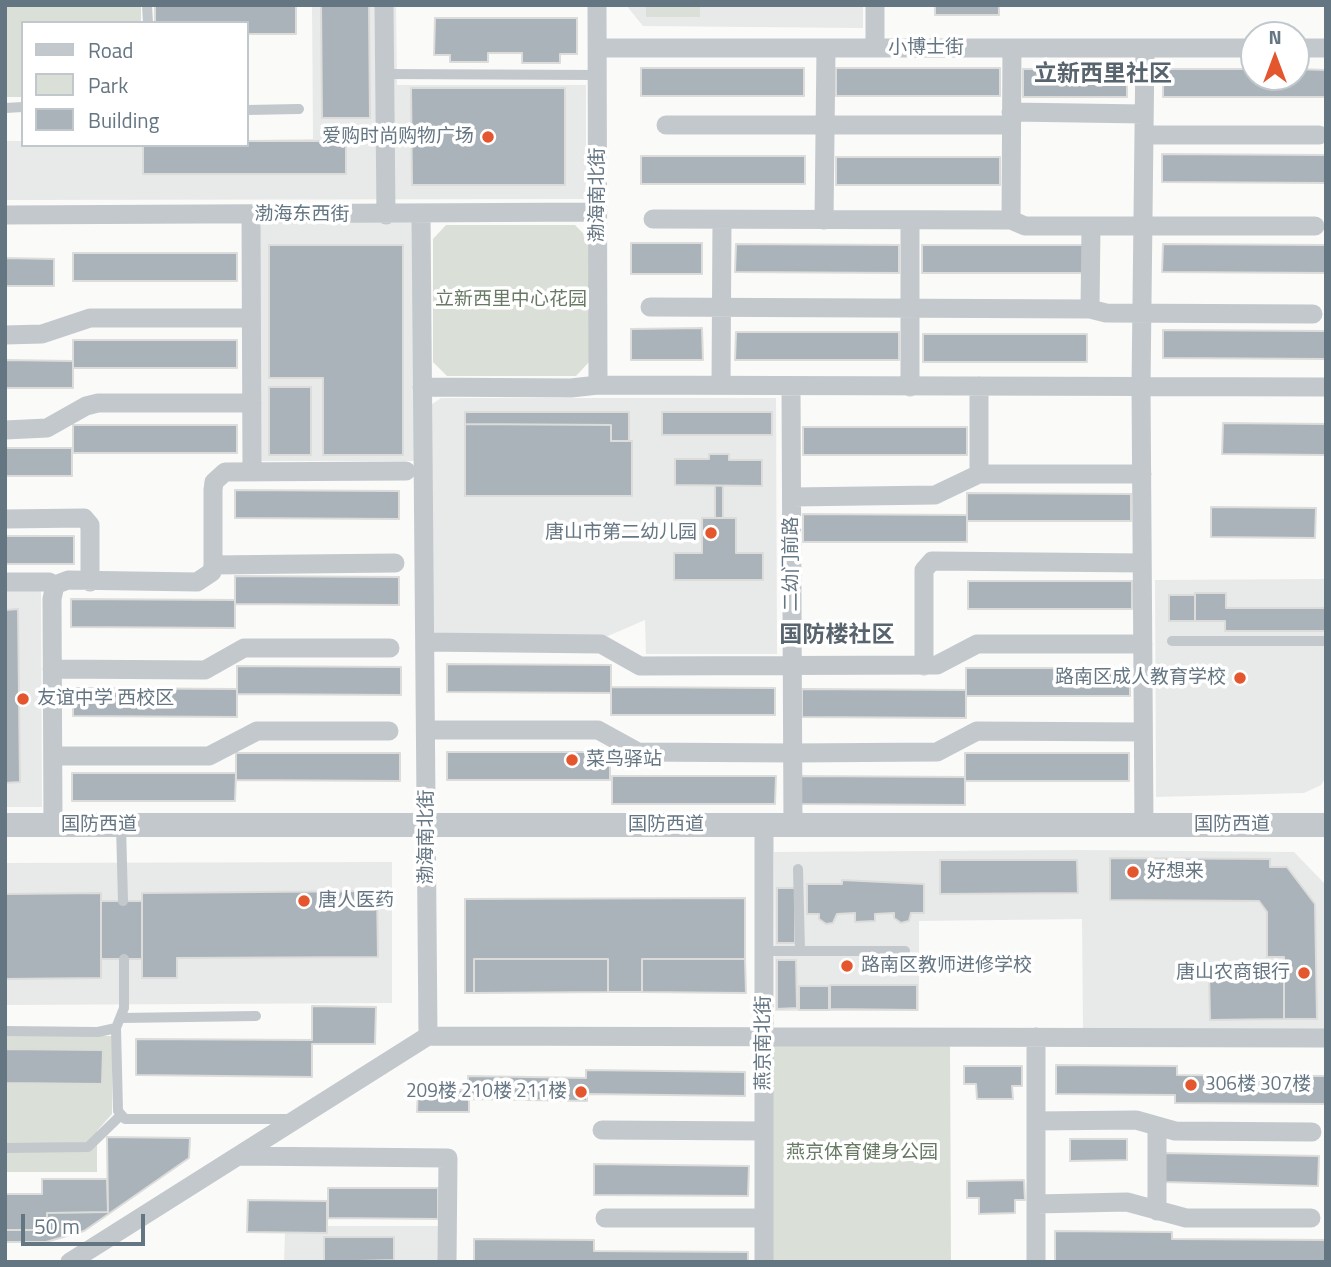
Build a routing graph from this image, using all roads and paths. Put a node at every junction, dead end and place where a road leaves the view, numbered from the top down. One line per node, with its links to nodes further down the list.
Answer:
1 (384, 5): 10 (street)
2 (597, 5): 4 (street, 渤海南北街)
3 (875, 5): 6 (street)
4 (597, 48): 5 (street, 小博士街); 11 (street, 渤海南北街)
5 (826, 48): 6 (street, 小博士街); 17 (street)
6 (874, 48): 7 (street, 小博士街)
7 (1012, 48): 8 (street, 小博士街); 15 (street)
8 (1145, 48): 9 (street, 小博士街); 14 (street)
9 (1240, 48)
10 (384, 74): 11 (lane); 23 (street)
11 (597, 75): 20 (street, 渤海南北街)
12 (299, 109): 13 (lane)
13 (248, 110)
14 (1144, 114): 15 (street); 18 (street)
15 (1011, 119): 17 (street); 29 (street)
16 (666, 125): 17 (street)
17 (825, 125): 27 (street)
18 (1144, 135): 19 (street); 32 (street)
19 (1319, 135)
20 (598, 212): 24 (street, 渤海东西街); 41 (street, 渤海南北街)
21 (5, 215): 22 (street, 渤海东西街)
22 (251, 215): 23 (street, 渤海东西街); 39 (street)
23 (386, 215): 24 (street, 渤海东西街)
24 (421, 215): 45 (street, 渤海南北街)
25 (653, 219): 26 (street)
26 (722, 220): 27 (street); 34 (street)
27 (824, 220): 28 (street)
28 (910, 220): 29 (street); 35 (street)
29 (1011, 220): 31 (street)
30 (1315, 226): 32 (street)
31 (1091, 227): 32 (street); 36 (street)
32 (1143, 227): 37 (street)
33 (650, 307): 34 (street)
34 (722, 307): 35 (street); 42 (street)
35 (909, 307): 36 (street); 47 (street)
36 (1090, 309): 37 (street)
37 (1142, 313): 38 (street); 44 (street)
38 (1313, 314)
39 (251, 318): 40 (street); 49 (street)
40 (5, 335)
41 (598, 384): 42 (street); 45 (street)
42 (722, 385): 46 (street)
43 (979, 386): 44 (street); 47 (street); 53 (street)
44 (1141, 386): 48 (street); 54 (street)
45 (422, 387): 65 (street, 渤海南北街)
46 (791, 387): 47 (street); 55 (street, 二幼门前路)
47 (910, 387)
48 (1326, 387)
49 (252, 402): 50 (street); 51 (street)
50 (5, 430)
51 (252, 471): 52 (street); 59 (street)
52 (406, 471)
53 (979, 474): 54 (street); 55 (street)
54 (1142, 474): 58 (street)
55 (792, 497): 68 (street, 二幼门前路)
56 (5, 519): 61 (street)
57 (396, 563): 59 (street)
58 (1142, 563): 66 (street); 69 (street)
59 (213, 565): 61 (street)
60 (5, 582): 62 (street)
61 (90, 582): 62 (street)
62 (55, 585): 70 (street)
63 (1172, 641): 64 (lane)
64 (1326, 641)
65 (425, 642): 68 (street); 71 (street, 渤海南北街)
66 (1143, 644): 69 (street); 73 (street)
67 (390, 648): 70 (street)
68 (793, 666): 69 (street); 74 (street, 二幼门前路)
69 (924, 666)
70 (52, 669): 75 (street)
71 (426, 730): 74 (street); 79 (street, 渤海南北街)
72 (389, 732): 75 (street)
73 (1143, 732): 74 (street); 82 (street)
74 (793, 753): 81 (street, 二幼门前路)
75 (53, 756): 77 (street)
76 (5, 825): 77 (street, 国防西道)
77 (53, 825): 78 (street, 国防西道)
78 (121, 825): 79 (street, 国防西道); 85 (lane)
79 (427, 825): 80 (street, 国防西道); 94 (street, 渤海南北街)
80 (764, 825): 81 (street, 国防西道); 86 (street, 燕京南北街)
81 (793, 825): 82 (street, 国防西道)
82 (1144, 825): 83 (street, 国防西道)
83 (1326, 825)
84 (798, 869): 87 (lane)
85 (123, 901)
86 (765, 951): 87 (lane); 95 (street, 燕京南北街)
87 (800, 951): 88 (lane)
88 (905, 951)
89 (124, 959): 91 (lane)
90 (256, 1016): 91 (lane)
91 (121, 1018): 92 (lane)
92 (117, 1028): 93 (lane); 98 (lane)
93 (5, 1031)
94 (428, 1036): 95 (street); 99 (street)
95 (764, 1036): 96 (street); 103 (street, 燕京南北街)
96 (1036, 1037): 97 (street); 100 (street)
97 (1326, 1038)
98 (120, 1116): 99 (lane); 105 (lane)
99 (296, 1119): 106 (street)
100 (1036, 1121): 101 (street); 107 (street)
101 (1157, 1126): 104 (street); 108 (street)
102 (602, 1130): 103 (street)
103 (764, 1131): 110 (street, 燕京南北街)
104 (1312, 1132)
105 (5, 1148)
106 (237, 1156): 112 (street); 113 (street)
107 (1036, 1204): 108 (street); 115 (street)
108 (1157, 1211): 111 (street)
109 (606, 1217): 110 (street)
110 (764, 1218): 114 (street, 燕京南北街)
111 (1311, 1218)
112 (70, 1262)
113 (447, 1262)
114 (764, 1262)
115 (1036, 1262)

